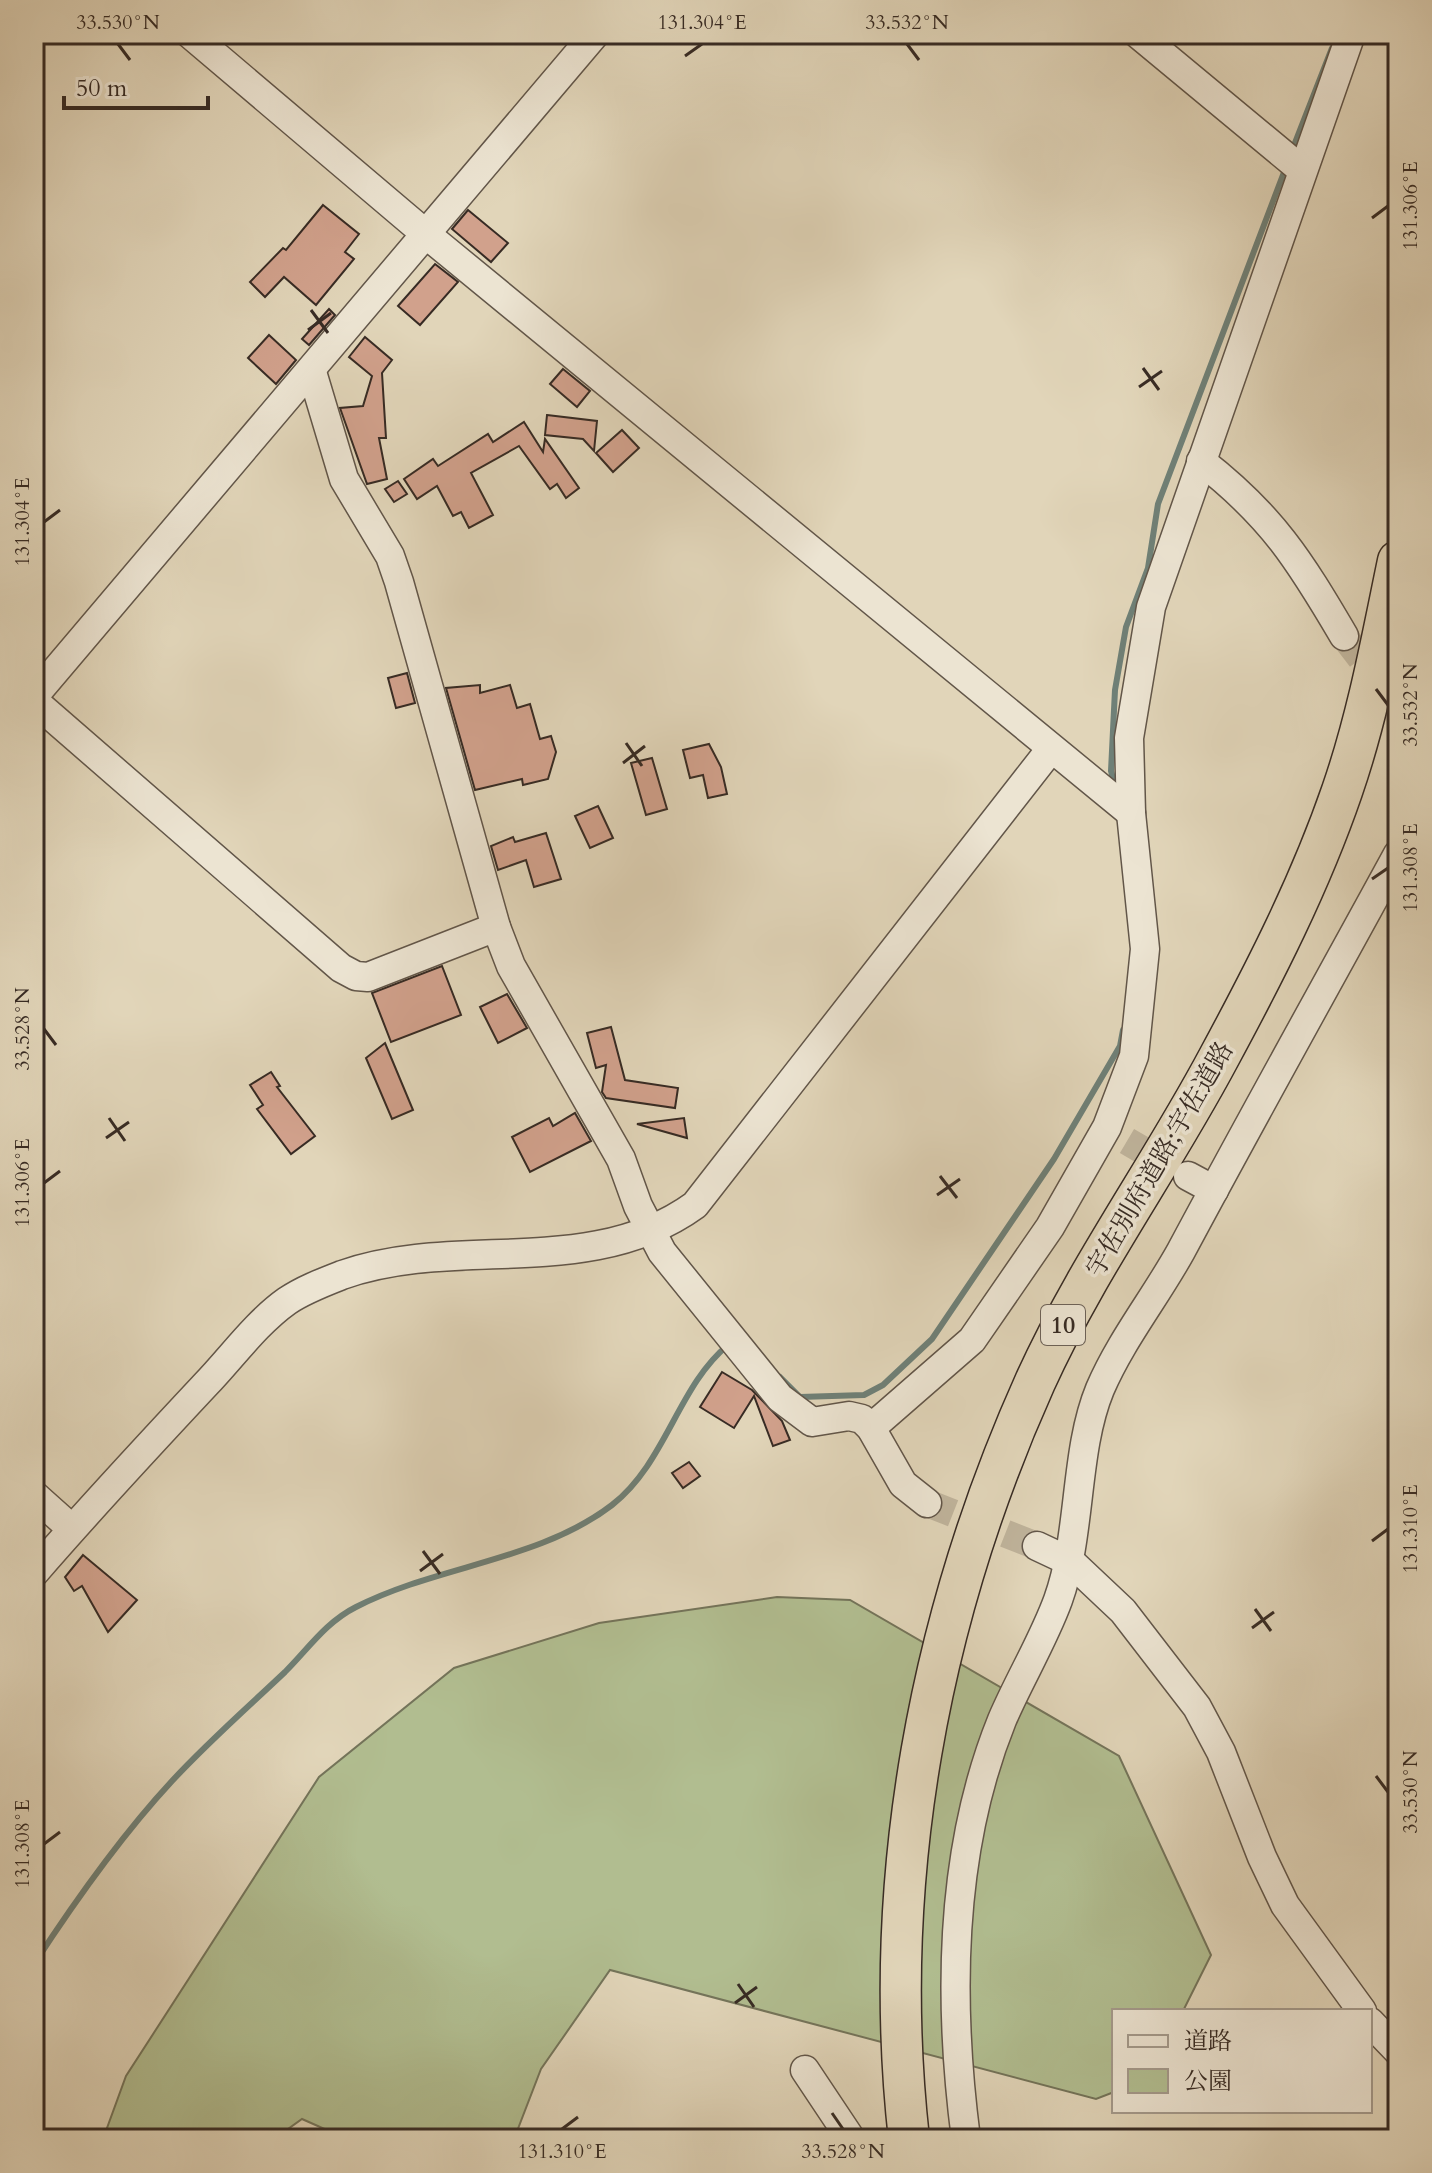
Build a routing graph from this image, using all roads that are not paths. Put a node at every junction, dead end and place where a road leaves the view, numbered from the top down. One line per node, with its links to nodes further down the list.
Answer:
1 (190, 34): 6 (street)
2 (595, 34): 6 (street)
3 (1138, 34): 5 (street)
4 (1351, 34): 5 (street)
5 (1302, 170): 8 (street)
6 (427, 235): 7 (street); 12 (street)
7 (312, 372): 11 (street); 15 (street)
8 (1201, 461): 10 (street); 13 (street)
9 (1398, 561): 30 (highway, 宇佐別府道路;宇佐道路 / 10)
10 (1344, 636)
11 (34, 698): 15 (street)
12 (1050, 750): 13 (street); 18 (street)
13 (1131, 813): 19 (street)
14 (1398, 854): 17 (street)
15 (496, 927): 18 (street)
16 (1188, 1176): 17 (street)
17 (1214, 1190): 24 (street)
18 (649, 1232): 19 (street); 22 (street)
19 (871, 1428): 21 (street)
20 (34, 1495): 22 (street)
21 (927, 1503)
22 (72, 1529): 25 (street)
23 (1037, 1546): 24 (street)
24 (1071, 1562): 26 (street); 34 (street)
25 (34, 1573)
26 (1361, 2009)
27 (1372, 2024): 28 (street)
28 (1398, 2051)
29 (805, 2070): 31 (street)
30 (902, 2073): 32 (highway, 宇佐別府道路;宇佐道路 / 10); 33 (highway)
31 (851, 2139)
32 (909, 2139)
33 (915, 2139)
34 (966, 2139)

